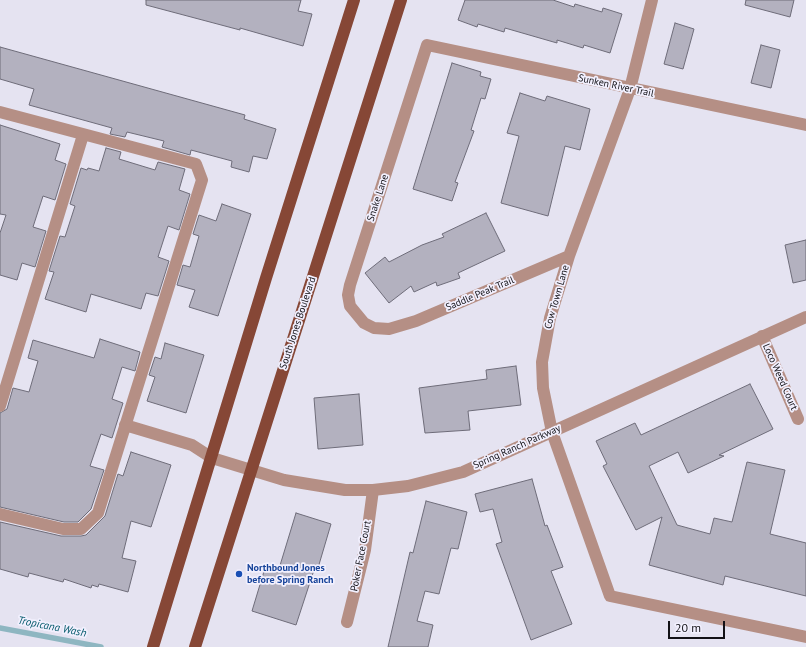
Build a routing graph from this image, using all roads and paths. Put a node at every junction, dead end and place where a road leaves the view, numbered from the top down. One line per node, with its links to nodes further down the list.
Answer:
1 (354, 0): 17 (main road)
2 (401, 0): 18 (main road, South Jones Boulevard)
3 (652, 0): 5 (street, Cow Town Lane)
4 (427, 45): 5 (street, Sunken River Trail); 11 (street, Snake Lane)
5 (630, 89): 7 (street, Sunken River Trail); 9 (street, Cow Town Lane)
6 (0, 112): 8 (street)
7 (806, 125)
8 (83, 135): 13 (street); 15 (street)
9 (569, 256): 11 (street, Saddle Peak Trail); 16 (street, Cow Town Lane)
10 (806, 317): 12 (street, Spring Ranch Parkway)
11 (389, 329)
12 (762, 336): 14 (street, Loco Weed Court); 16 (street, Spring Ranch Parkway)
13 (0, 406)
14 (798, 419)
15 (125, 425): 17 (street, Spring Ranch Parkway); 20 (street)
16 (552, 432): 19 (street, Spring Ranch Parkway); 22 (street, Cow Town Lane)
17 (212, 458): 18 (street, Spring Ranch Parkway); 23 (main road)
18 (252, 470): 19 (street, Spring Ranch Parkway); 24 (main road, South Jones Boulevard)
19 (373, 490): 21 (street, Poker Face Court)
20 (0, 514)
21 (347, 622)
22 (806, 638)
23 (153, 647)
24 (195, 647)

